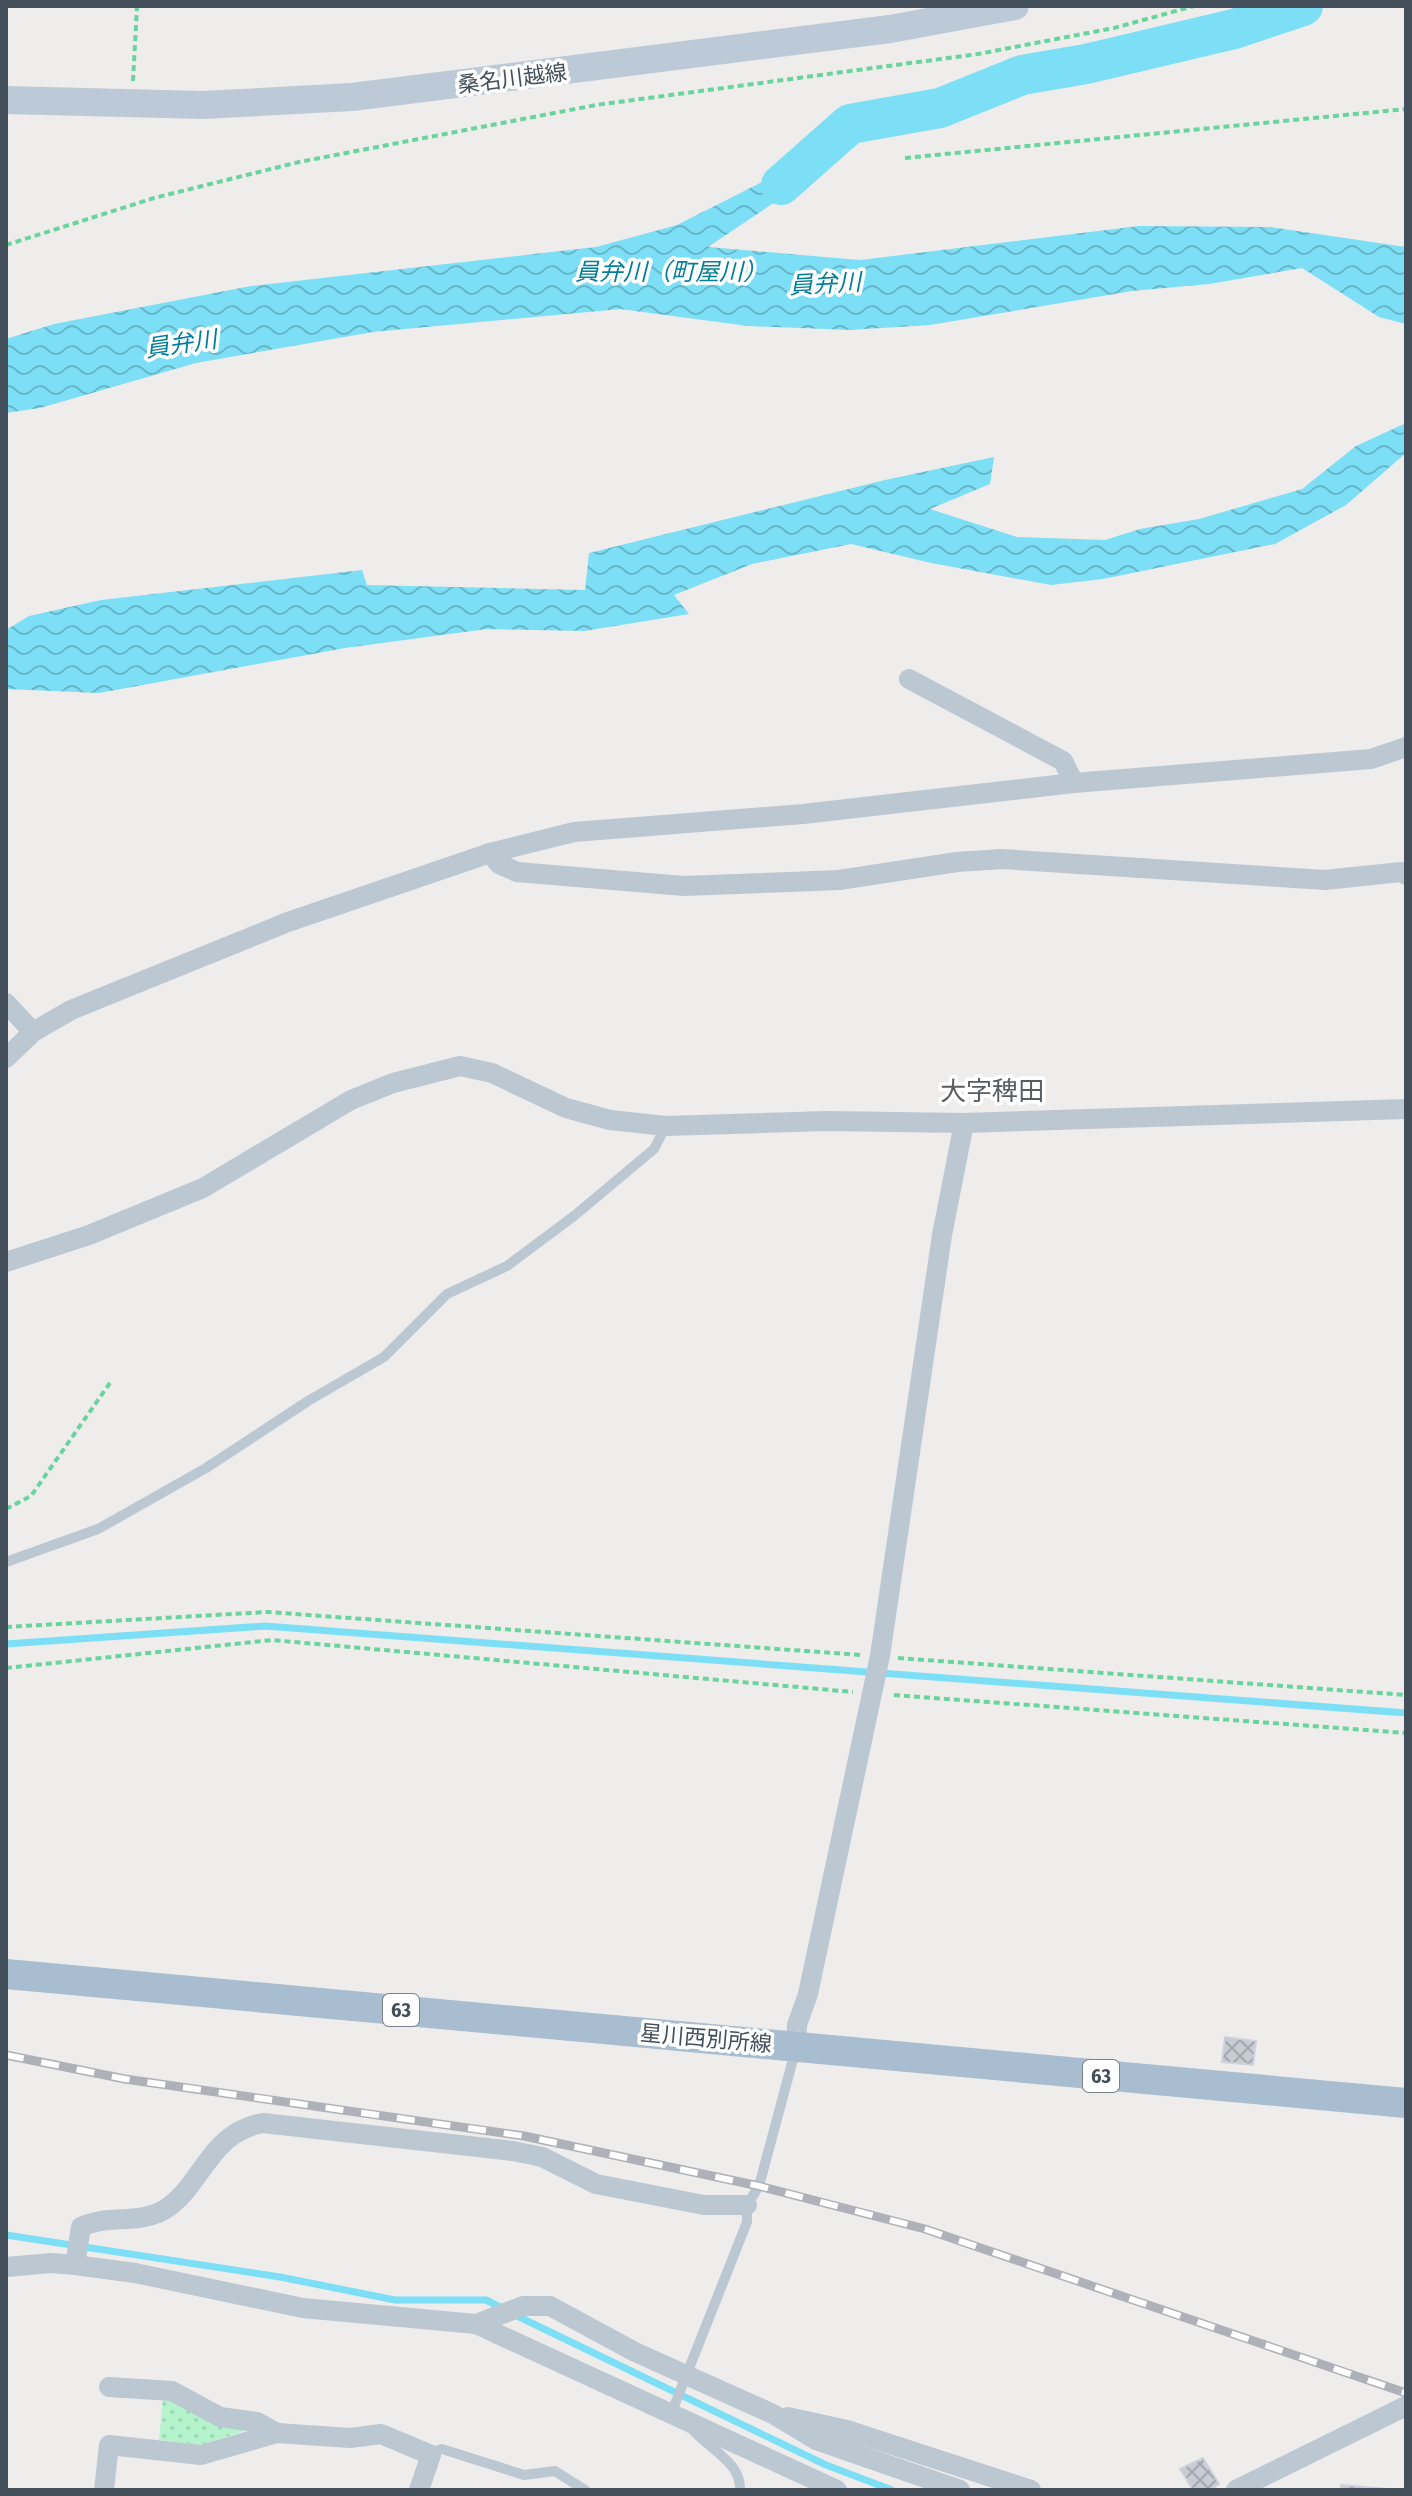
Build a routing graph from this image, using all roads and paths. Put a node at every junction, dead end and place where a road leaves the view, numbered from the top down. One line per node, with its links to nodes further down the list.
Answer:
1 (137, 6): 5 (path)
2 (1015, 6): 5 (main road, 桑名川越線)
3 (1194, 6): 8 (path)
4 (6, 100): 5 (main road, 桑名川越線)
5 (132, 103)
6 (1406, 109): 7 (path)
7 (905, 158)
8 (6, 245)
9 (909, 679): 11 (street)
10 (1406, 747): 11 (street)
11 (1074, 783): 12 (street)
12 (490, 853): 13 (street); 15 (street)
13 (1406, 875)
14 (6, 1003): 15 (street)
15 (33, 1032): 16 (street)
16 (6, 1058)
17 (1406, 1109): 18 (street)
18 (964, 1123): 19 (street); 25 (street)
19 (666, 1126): 20 (street); 23 (lane)
20 (6, 1262)
21 (112, 1380): 22 (path)
22 (6, 1509)
23 (6, 1562)
24 (6, 1627): 25 (path)
25 (879, 1659): 27 (street); 28 (path)
26 (6, 1668): 27 (path)
27 (871, 1688): 29 (path); 31 (street)
28 (1406, 1695)
29 (1406, 1733)
30 (6, 1974): 31 (main road, 星川西別所線 / 63)
31 (796, 2046): 32 (main road, 星川西別所線 / 63); 33 (lane)
32 (1406, 2103)
33 (747, 2205): 34 (street); 37 (lane)
34 (75, 2265): 35 (street); 36 (street)
35 (6, 2267)
36 (482, 2321): 37 (street); 40 (street)
37 (686, 2381): 40 (lane); 41 (street)
38 (109, 2387): 42 (street)
39 (1406, 2406): 51 (street)
40 (677, 2412): 47 (lane); 48 (street)
41 (773, 2414): 49 (street); 50 (street)
42 (277, 2433): 43 (street); 44 (street)
43 (427, 2453): 45 (street); 46 (lane)
44 (104, 2490)
45 (419, 2490)
46 (585, 2490)
47 (740, 2490)
48 (837, 2490)
49 (960, 2490)
50 (1031, 2490)
51 (1236, 2490)

